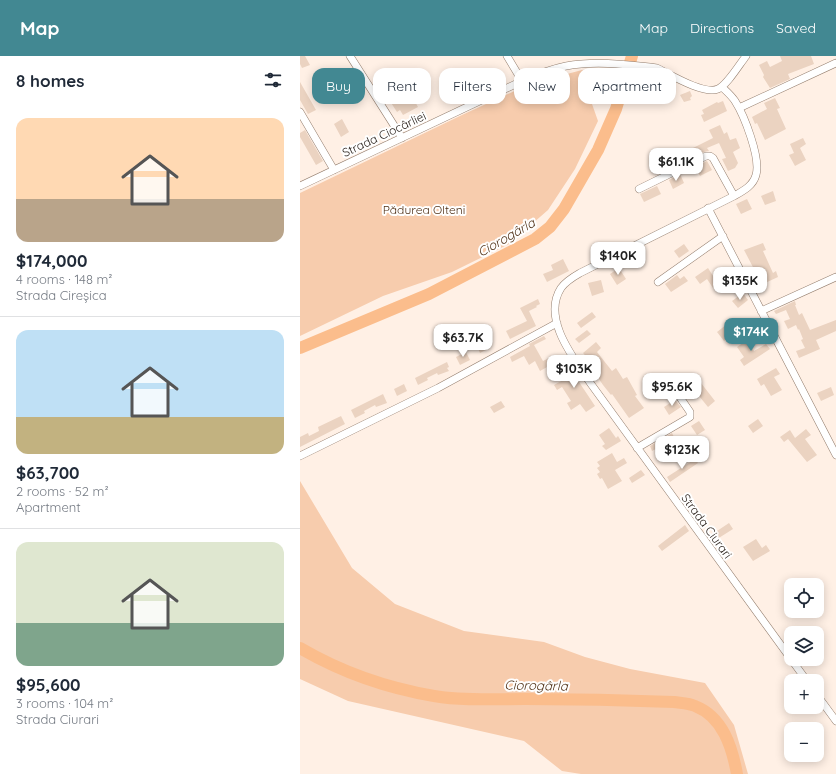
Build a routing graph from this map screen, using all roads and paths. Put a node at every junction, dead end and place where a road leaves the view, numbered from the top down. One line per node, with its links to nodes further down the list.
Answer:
1 (350, 56): 13 (street)
2 (507, 56): 7 (street)
3 (574, 56): 6 (street)
4 (746, 56): 10 (street)
5 (836, 63): 11 (street)
6 (577, 64): 8 (street, Strada Ciocârliei); 10 (street, Strada Ciocârliei)
7 (514, 68)
8 (558, 68)
9 (514, 85): 13 (street, Strada Ciocârliei)
10 (722, 87): 11 (street, Strada Ciurari)
11 (739, 108): 17 (street, Strada Ciurari)
12 (300, 112): 14 (street)
13 (402, 138): 14 (street, Strada Ciocârliei)
14 (334, 170): 15 (street, Strada Ciocârliei)
15 (300, 186)
16 (639, 189): 17 (street)
17 (734, 196): 18 (street, Strada Ciurari)
18 (708, 208): 19 (street); 23 (street, Strada Ciurari)
19 (722, 236): 21 (street); 22 (street)
20 (836, 277): 22 (street)
21 (658, 282)
22 (761, 311): 26 (street)
23 (557, 323): 25 (street, Strada Ciurari); 27 (street)
24 (676, 390): 25 (street)
25 (637, 448): 28 (street, Strada Ciurari)
26 (836, 455)
27 (300, 456)
28 (801, 674)
29 (824, 705): 30 (street)
30 (836, 721)

